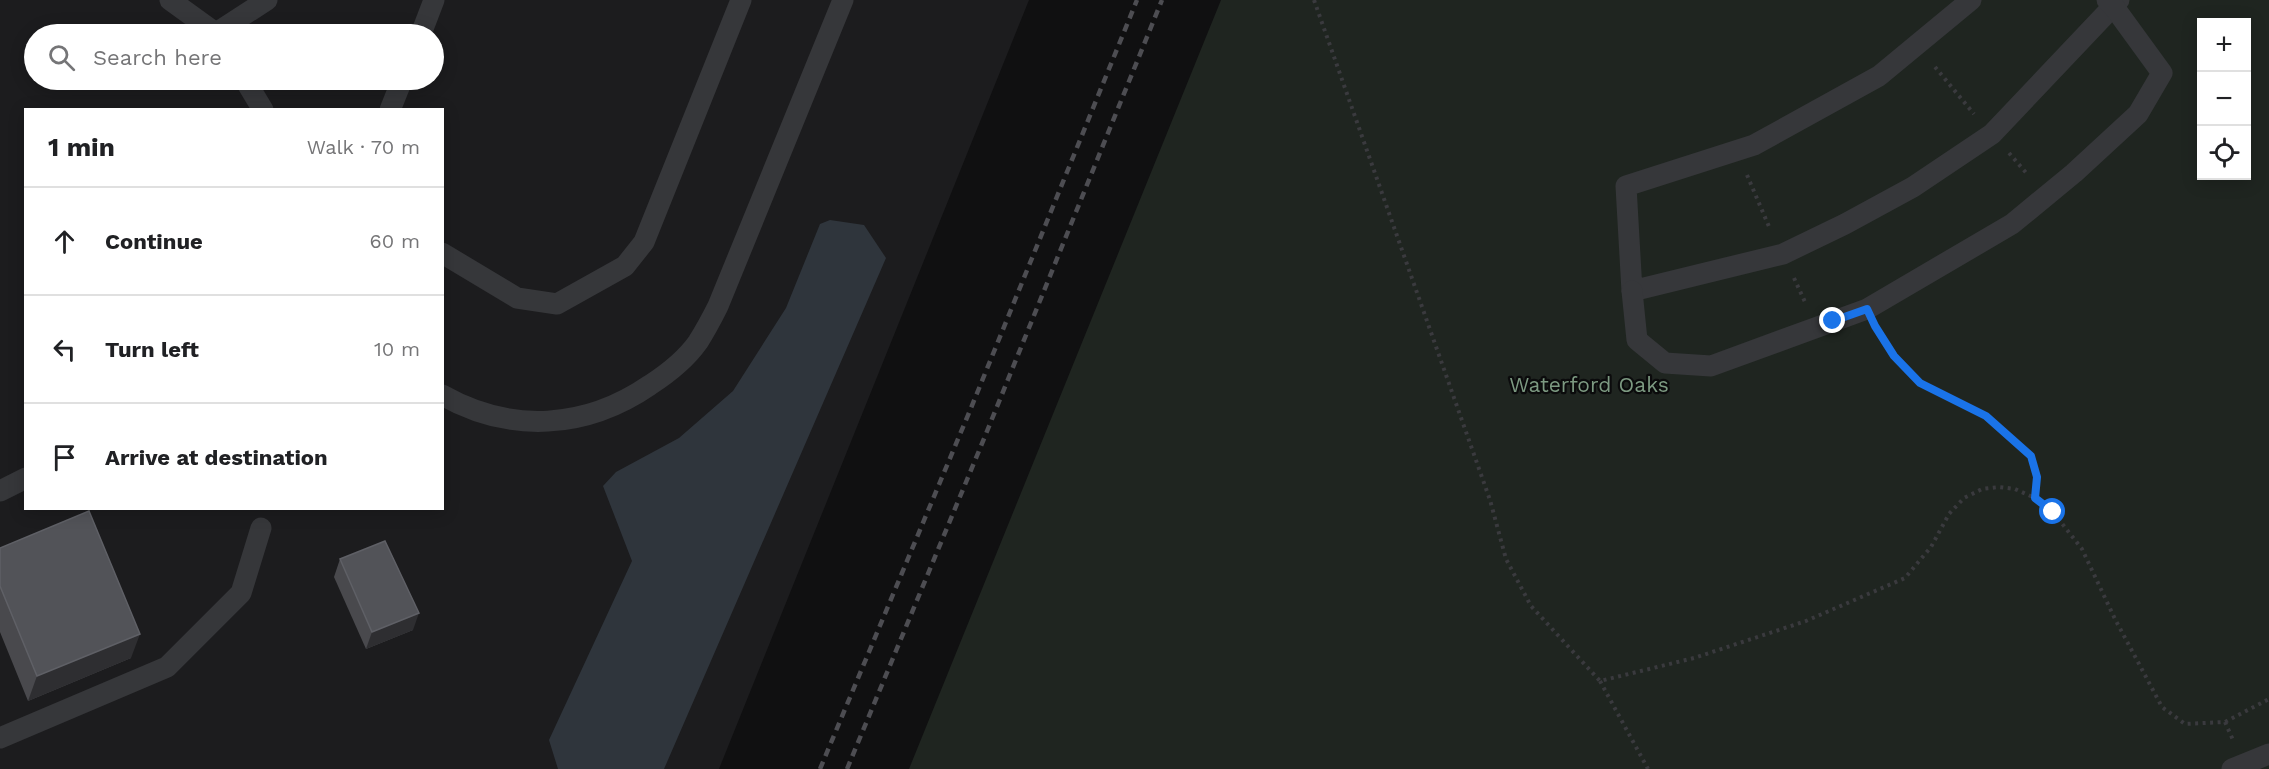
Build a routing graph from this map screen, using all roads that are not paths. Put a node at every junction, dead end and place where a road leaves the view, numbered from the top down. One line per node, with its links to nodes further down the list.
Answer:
1 (170, 0): 8 (lane)
2 (267, 0): 9 (lane)
3 (434, 0): 10 (lane)
4 (741, 0): 15 (lane)
5 (843, 0): 17 (lane)
6 (1971, 0): 16 (lane)
7 (2114, 2): 16 (lane); 16 (lane)
8 (203, 24)
9 (232, 24)
10 (424, 24)
11 (251, 90): 13 (lane)
12 (398, 90): 14 (lane)
13 (262, 108)
14 (391, 108)
15 (444, 254)
16 (1632, 291)
17 (444, 396)
18 (24, 479): 19 (lane)
19 (0, 491)
20 (261, 528): 21 (lane)
21 (0, 738)
22 (2269, 754): 23 (lane)
23 (2232, 769)

